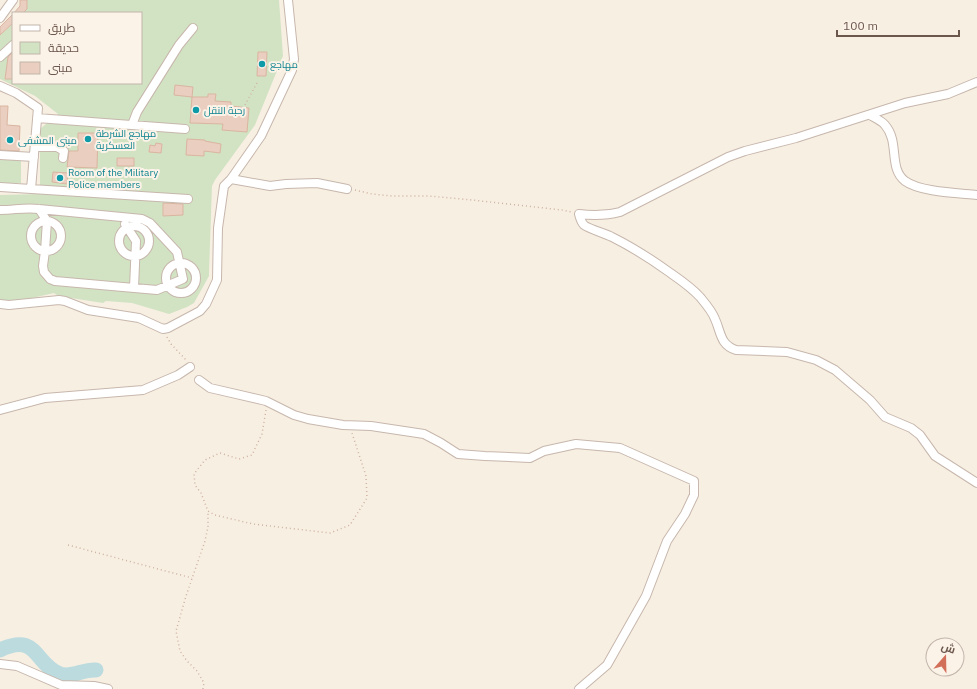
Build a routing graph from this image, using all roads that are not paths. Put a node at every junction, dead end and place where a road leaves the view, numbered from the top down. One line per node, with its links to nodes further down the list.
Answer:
1 (13, 0): 3 (street)
2 (288, 0): 17 (street)
3 (0, 18)
4 (193, 28): 11 (street)
5 (12, 46): 6 (street)
6 (0, 57)
7 (977, 82): 9 (street)
8 (0, 86): 10 (street)
9 (870, 115): 21 (street); 37 (street)
10 (37, 118): 11 (street); 13 (street)
11 (132, 125): 12 (street)
12 (185, 128)
13 (35, 147): 15 (street); 16 (street)
14 (0, 155): 15 (street)
15 (34, 157): 19 (street)
16 (63, 158)
17 (231, 179): 20 (street); 33 (street)
18 (0, 187): 19 (street)
19 (31, 189): 22 (street)
20 (347, 189)
21 (977, 195)
22 (188, 199)
23 (40, 209): 24 (street); 25 (street); 26 (street)
24 (0, 210)
25 (118, 217): 27 (street); 30 (street)
26 (47, 221): 28 (street); 28 (street); 28 (street)
27 (128, 227): 29 (street); 29 (street); 29 (street)
28 (45, 251): 32 (street)
29 (136, 256): 32 (street)
30 (180, 263): 31 (street); 31 (street); 31 (street)
31 (168, 285): 32 (street)
32 (134, 288)
33 (0, 304)
34 (190, 367): 36 (street)
35 (199, 380): 41 (street)
36 (0, 410)
37 (977, 483)
38 (0, 664): 39 (street)
39 (50, 685): 40 (street)
40 (108, 689)
41 (579, 689)

